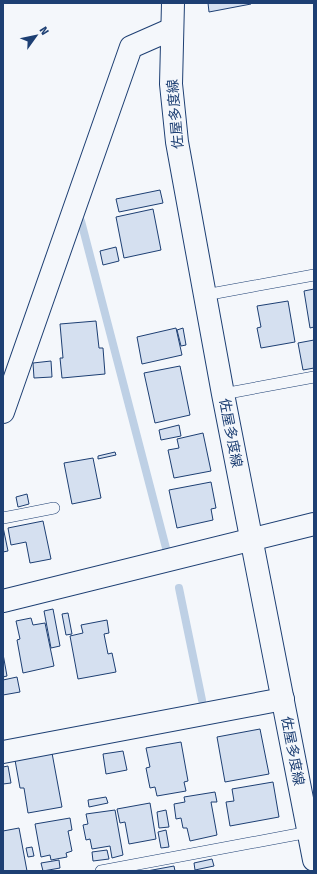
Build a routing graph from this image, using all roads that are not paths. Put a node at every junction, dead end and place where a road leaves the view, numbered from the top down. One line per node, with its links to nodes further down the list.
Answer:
1 (174, 3): 2 (street, 佐屋多度線)
2 (172, 29): 4 (street, 佐屋多度線); 7 (street)
3 (314, 275): 4 (lane)
4 (206, 295): 6 (street, 佐屋多度線)
5 (314, 377): 6 (lane)
6 (223, 394): 11 (street, 佐屋多度線)
7 (3, 412)
8 (54, 508): 9 (lane)
9 (3, 518)
10 (314, 524): 11 (street)
11 (252, 539): 12 (street); 13 (street, 佐屋多度線)
12 (3, 601)
13 (283, 699): 14 (street); 15 (street, 佐屋多度線)
14 (3, 752)
15 (309, 832): 16 (street, 佐屋多度線); 17 (lane)
16 (314, 860)
17 (101, 871)

